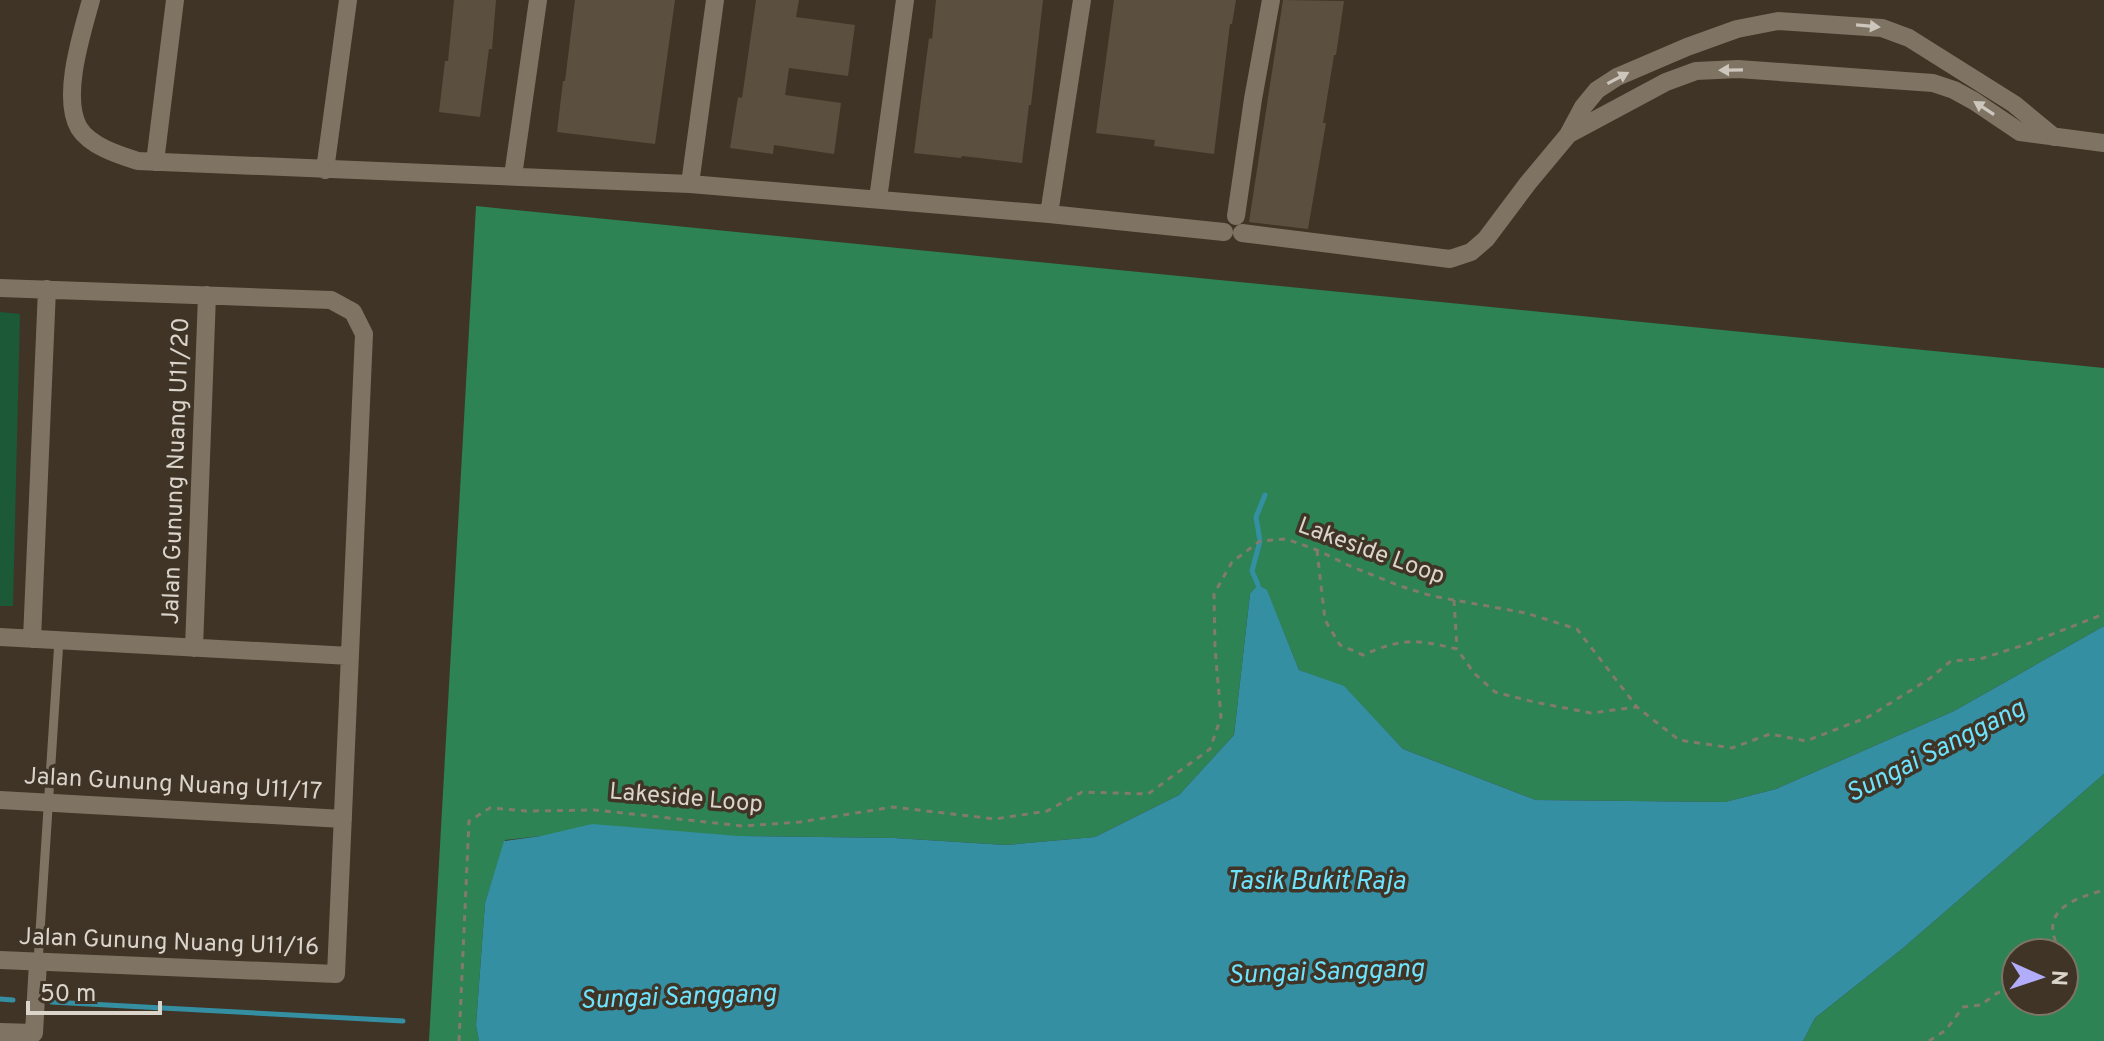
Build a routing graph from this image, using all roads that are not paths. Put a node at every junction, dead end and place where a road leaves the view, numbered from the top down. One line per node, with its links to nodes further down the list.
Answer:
1 (91, 0): 12 (street)
2 (175, 0): 12 (street)
3 (348, 0): 13 (street)
4 (538, 0): 14 (street)
5 (715, 0): 15 (street)
6 (905, 0): 16 (street)
7 (1082, 0): 17 (street)
8 (1271, 0): 18 (street)
9 (1568, 135): 10 (street, one-way to 9); 10 (street, one-way to 10); 18 (street)
10 (2054, 137): 11 (street)
11 (2104, 143)
12 (155, 162): 13 (street)
13 (325, 170): 14 (street)
14 (513, 176): 15 (street)
15 (690, 184): 16 (street)
16 (878, 199): 17 (street)
17 (1049, 214): 18 (street)
18 (1234, 227)
19 (0, 288): 20 (street)
20 (47, 289): 21 (street); 23 (street)
21 (207, 295): 25 (street, Jalan Gunung Nuang U11/20); 26 (street)
22 (0, 637): 23 (street)
23 (32, 639): 24 (street)
24 (59, 640): 25 (street); 28 (lane)
25 (194, 648): 26 (street)
26 (350, 656): 29 (street)
27 (0, 800): 28 (street, Jalan Gunung Nuang U11/17)
28 (49, 802): 29 (street, Jalan Gunung Nuang U11/17); 31 (lane)
29 (343, 819): 31 (street, Jalan Gunung Nuang U11/16)
30 (0, 960): 31 (street, Jalan Gunung Nuang U11/16)
31 (38, 962): 32 (street)
32 (0, 1032)

